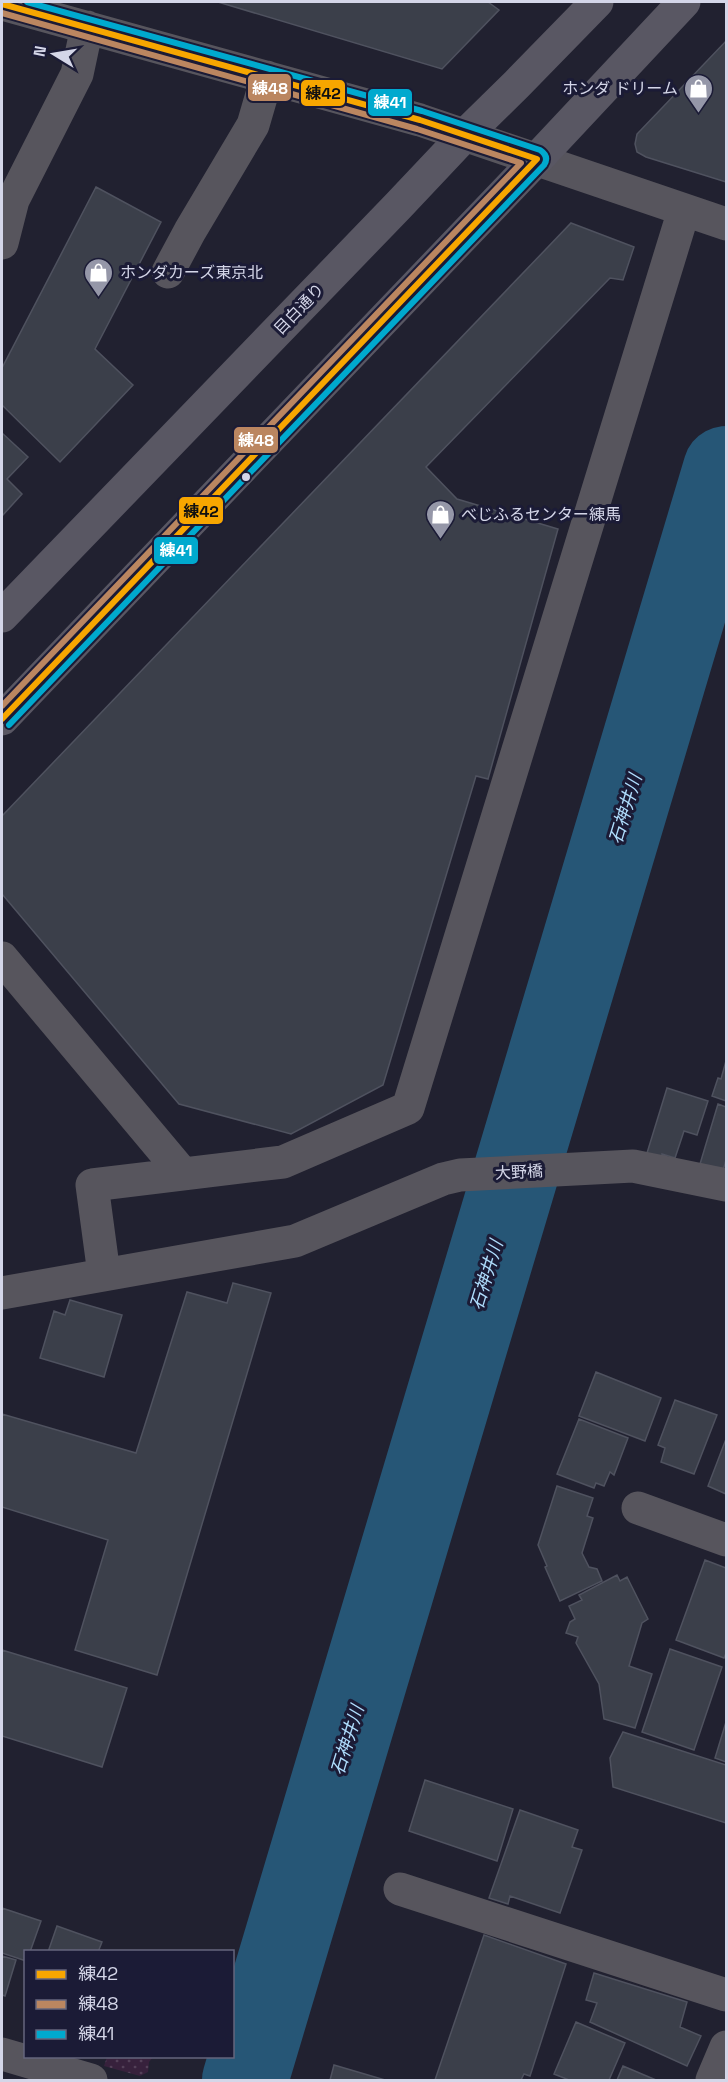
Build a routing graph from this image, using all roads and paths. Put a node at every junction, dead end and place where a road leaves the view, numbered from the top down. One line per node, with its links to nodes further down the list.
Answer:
1 (597, 2): 6 (main road, 目白通り)
2 (684, 2): 7 (main road)
3 (2, 4): 4 (street)
4 (87, 27): 5 (street); 10 (street)
5 (267, 77): 6 (street); 11 (street)
6 (465, 135): 7 (street); 12 (main road, 目白通り)
7 (537, 159): 8 (street); 13 (main road)
8 (684, 210): 9 (street); 15 (street)
9 (726, 224)
10 (2, 243)
11 (168, 272)
12 (2, 616)
13 (2, 719)
14 (2, 958): 15 (street)
15 (183, 1174): 17 (street)
16 (726, 1185): 17 (street, 大野橋)
17 (104, 1274): 18 (street, 大野橋)
18 (2, 1293)
19 (638, 1508): 20 (street)
20 (726, 1540)
21 (400, 1889): 22 (street)
22 (726, 1995)
23 (726, 2047): 26 (street)
24 (2, 2054): 25 (street)
25 (90, 2080)
26 (711, 2080)

